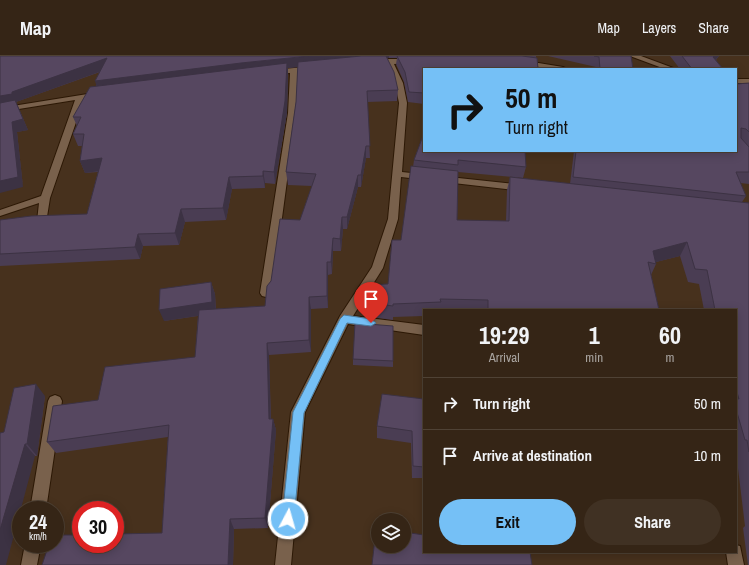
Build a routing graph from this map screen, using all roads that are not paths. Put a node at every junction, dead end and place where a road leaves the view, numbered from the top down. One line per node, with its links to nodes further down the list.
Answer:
1 (634, 56): 8 (street)
2 (389, 61): 3 (street); 5 (street); 16 (street)
3 (421, 61)
4 (514, 61): 7 (street)
5 (368, 63)
6 (324, 67): 9 (street)
7 (557, 68)
8 (669, 68)
9 (294, 70): 10 (street); 21 (street)
10 (264, 74)
11 (737, 81): 12 (street)
12 (749, 81)
13 (112, 92): 14 (street)
14 (81, 96): 15 (street); 18 (street)
15 (0, 110)
16 (398, 174): 17 (street); 22 (street)
17 (531, 188)
18 (45, 198): 19 (street); 20 (street)
19 (0, 213)
20 (42, 221)
21 (266, 293)
22 (344, 319): 23 (street); 29 (street)
23 (423, 330)
24 (55, 401): 25 (street)
25 (39, 501)
26 (31, 553): 28 (street)
27 (734, 553): 30 (street)
28 (29, 565)
29 (283, 565)
30 (736, 565)

